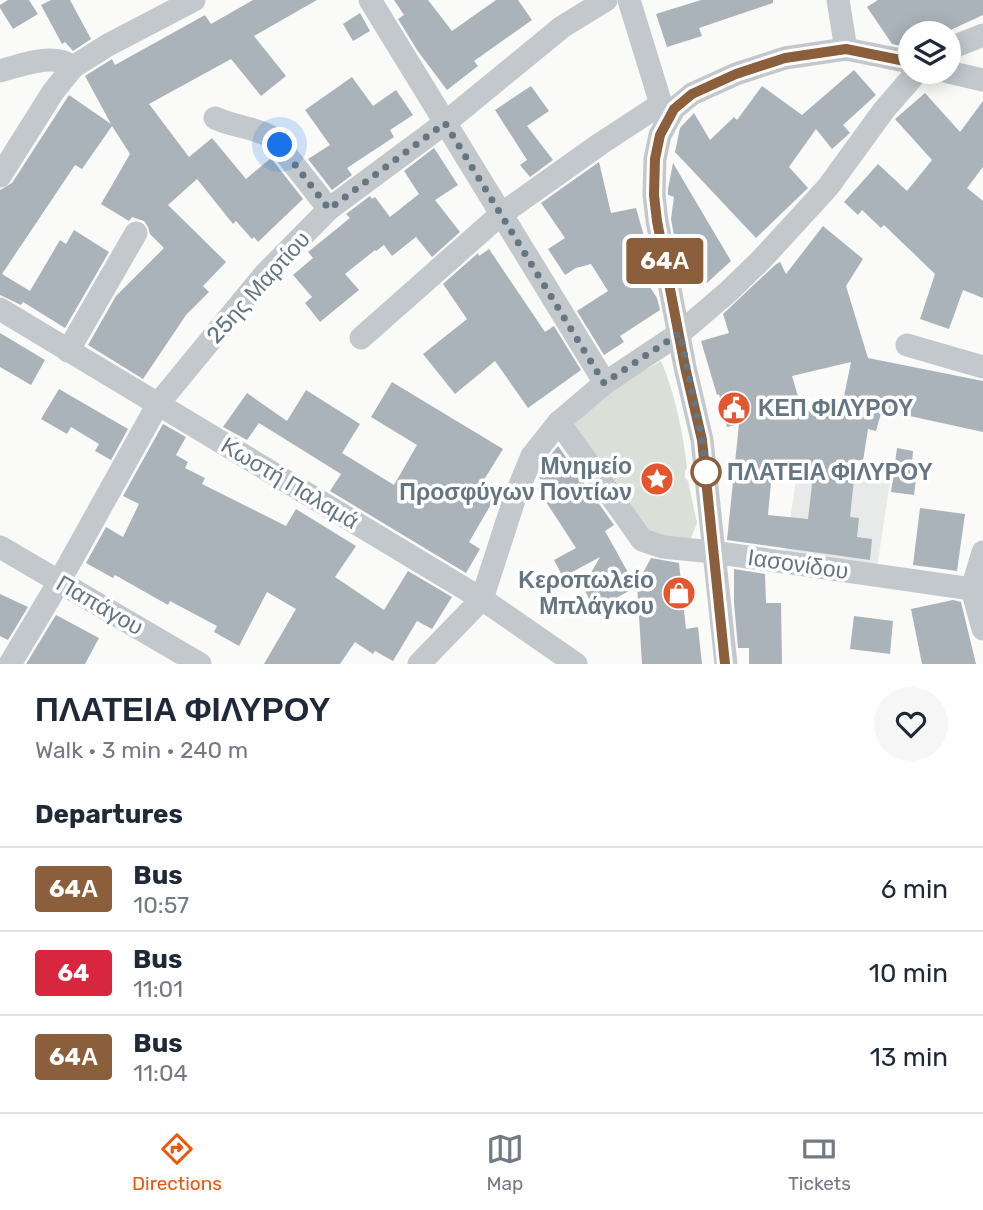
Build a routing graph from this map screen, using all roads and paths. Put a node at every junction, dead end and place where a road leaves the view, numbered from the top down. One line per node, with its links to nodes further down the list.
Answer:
1 (194, 0): 10 (street)
2 (370, 0): 17 (street)
3 (606, 0): 17 (street, 25ης Μαρτίου)
4 (629, 0): 15 (street)
5 (841, 1): 8 (street)
6 (983, 34): 7 (street)
7 (961, 43)
8 (846, 49): 9 (street); 15 (street)
9 (898, 60)
10 (73, 67): 11 (street); 18 (street)
11 (0, 71)
12 (961, 75): 13 (street)
13 (983, 80)
14 (907, 84): 23 (street)
15 (665, 110): 20 (street); 23 (street)
16 (215, 118): 19 (street)
17 (445, 123): 19 (street, 25ης Μαρτίου); 20 (street)
18 (0, 176)
19 (329, 209): 29 (street, 25ης Μαρτίου)
20 (500, 215): 24 (street); 28 (street)
21 (136, 233): 26 (street)
22 (0, 309): 26 (street, Κωστή Παλαμά)
23 (680, 333): 28 (street); 32 (street)
24 (361, 338)
25 (906, 345): 27 (street)
26 (68, 351): 29 (street, Κωστή Παλαμά)
27 (983, 367)
28 (604, 383): 30 (street)
29 (158, 404): 34 (street, 25ης Μαρτίου); 36 (street, Κωστή Παλαμά)
30 (559, 422): 32 (street, Ιασονίδου); 36 (street)
31 (0, 547): 34 (street, Παπάγου)
32 (713, 552): 35 (street, Ιασονίδου); 42 (street)
33 (983, 555): 35 (street)
34 (59, 582): 38 (street, 25ης Μαρτίου); 39 (street, Παπάγου)
35 (972, 589): 37 (street)
36 (482, 599): 40 (street); 41 (street, Κωστή Παλαμά)
37 (983, 629)
38 (10, 664)
39 (200, 664)
40 (419, 664)
41 (576, 664)
42 (726, 664)

